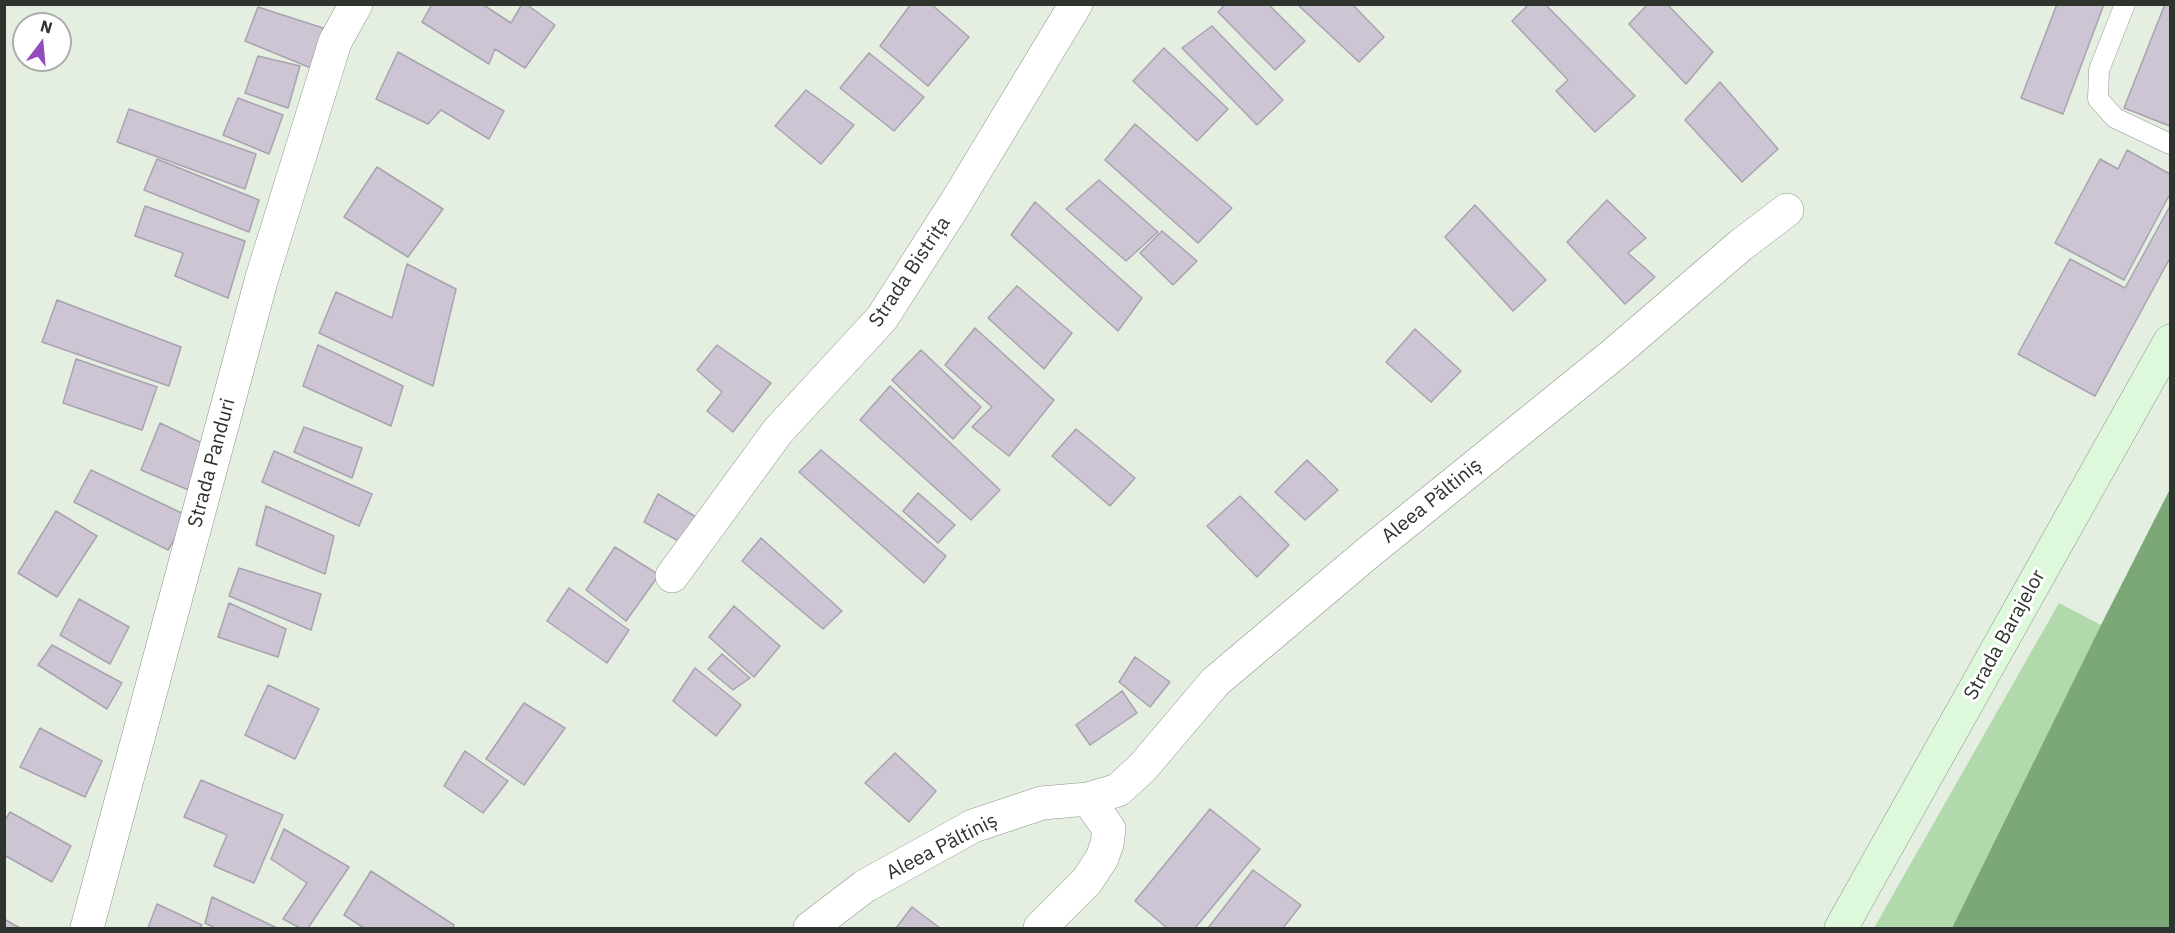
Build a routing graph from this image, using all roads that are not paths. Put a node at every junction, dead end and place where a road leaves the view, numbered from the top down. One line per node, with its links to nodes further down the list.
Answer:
1 (356, 4): 9 (street, Strada Panduri)
2 (1076, 4): 7 (street, Strada Bistrița)
3 (2125, 4): 4 (lane)
4 (2170, 144)
5 (1788, 210): 8 (street, Aleea Păltiniș)
6 (2170, 341): 12 (main road, Strada Barajelor)
7 (672, 576)
8 (1088, 799): 10 (street, Aleea Păltiniș); 11 (street)
9 (87, 928)
10 (810, 928)
11 (1040, 928)
12 (1841, 928)

